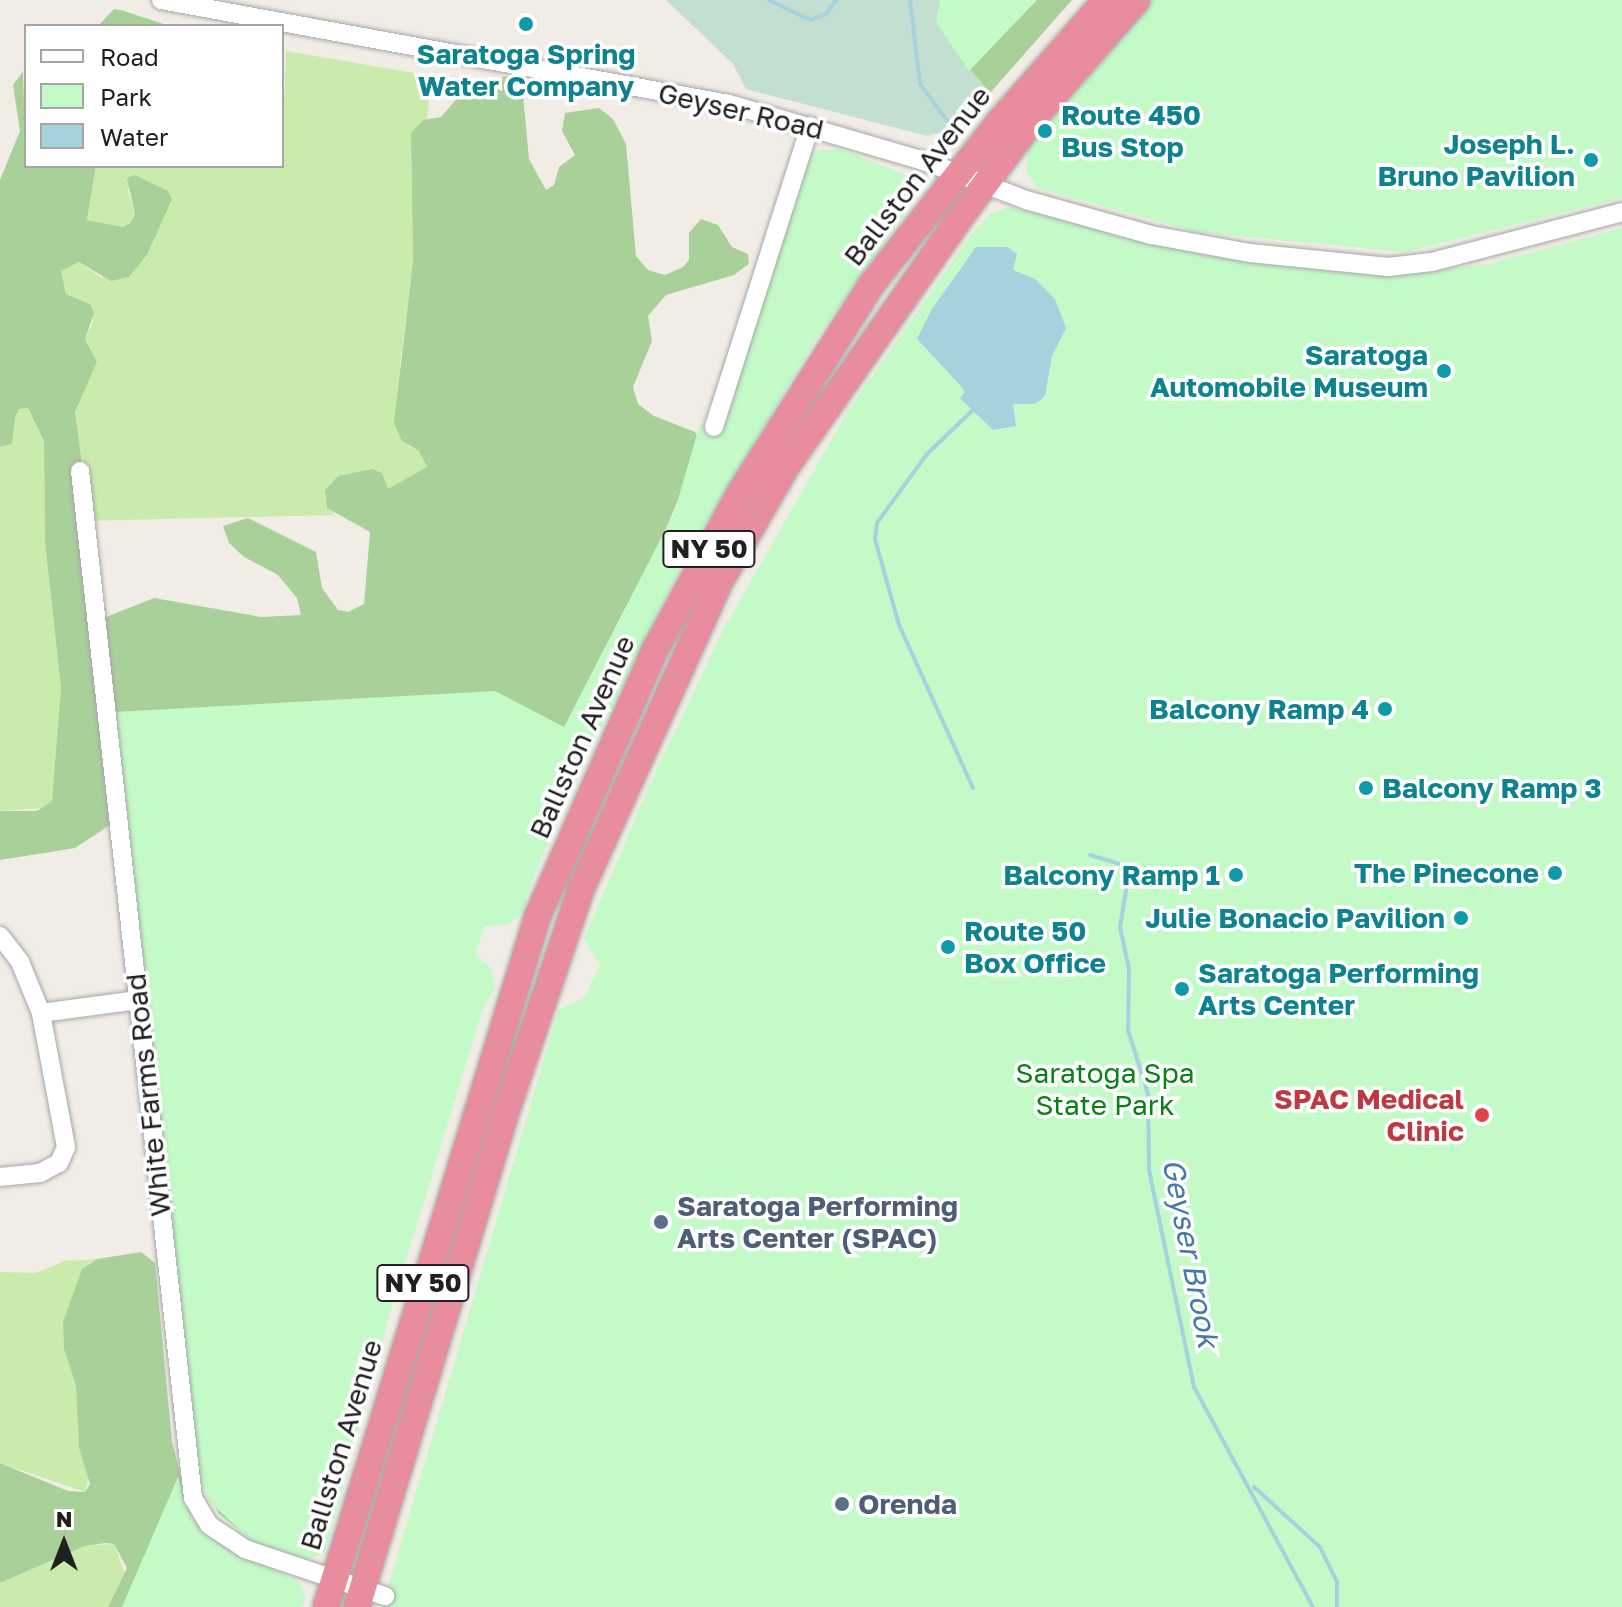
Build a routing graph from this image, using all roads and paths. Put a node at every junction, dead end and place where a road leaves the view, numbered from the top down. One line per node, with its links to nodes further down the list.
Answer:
1 (161, 0): 4 (street, Geyser Road)
2 (1106, 0): 5 (highway, Ballston Avenue / NY 50)
3 (1137, 0): 6 (highway, Ballston Avenue / NY 50)
4 (810, 126): 5 (street, Geyser Road); 8 (street)
5 (959, 174): 6 (street, Geyser Road); 14 (highway, Ballston Avenue / NY 50)
6 (984, 184): 7 (street, Geyser Road); 15 (highway, Ballston Avenue / NY 50)
7 (1622, 212)
8 (714, 427)
9 (80, 471): 11 (street, White Farms Road)
10 (0, 936): 12 (street)
11 (138, 1000): 12 (street); 14 (street, White Farms Road)
12 (41, 1013): 13 (street)
13 (0, 1177)
14 (335, 1577): 15 (street, White Farms Road); 16 (highway, Ballston Avenue / NY 50)
15 (369, 1596)
16 (326, 1607)

